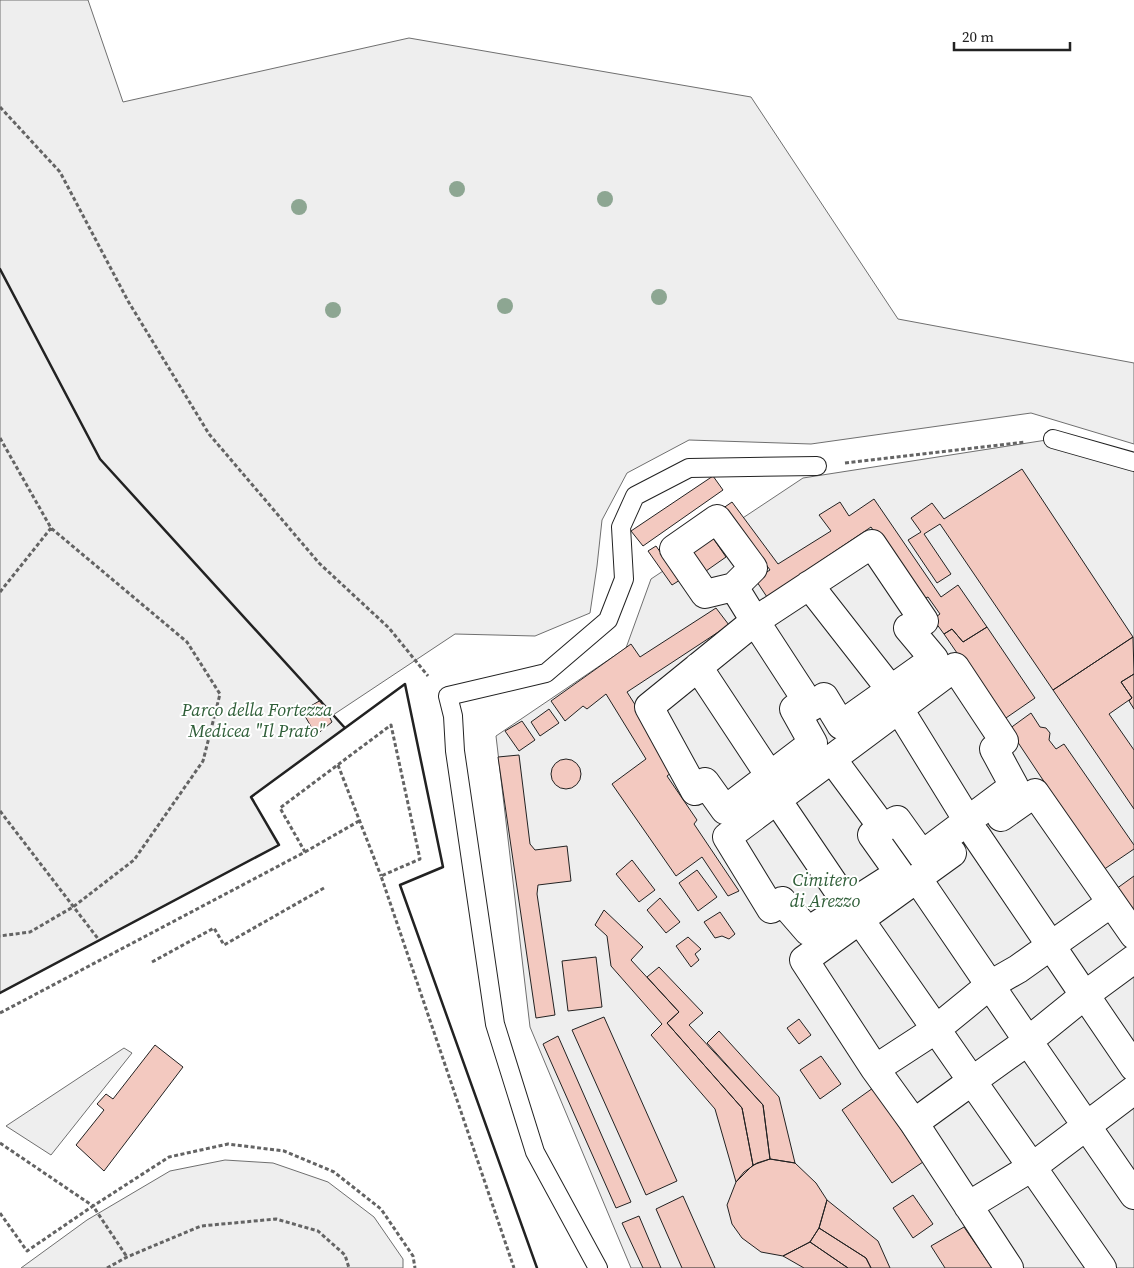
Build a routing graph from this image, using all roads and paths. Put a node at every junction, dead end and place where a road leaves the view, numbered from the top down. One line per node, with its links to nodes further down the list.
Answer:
1 (0, 107): 12 (path)
2 (0, 438): 6 (path)
3 (1053, 439): 4 (lane); 5 (path)
4 (1134, 462)
5 (817, 466): 12 (lane)
6 (51, 528): 9 (path); 27 (path)
7 (809, 585): 10 (street); 14 (street); 14 (street)
8 (734, 587): 10 (street)
9 (0, 592)
10 (755, 621): 11 (street); 13 (street)
11 (698, 667): 17 (street); 17 (street)
12 (448, 696): 57 (lane)
13 (806, 699): 14 (street); 17 (street)
14 (895, 700): 15 (street); 21 (street); 21 (street)
15 (832, 759): 17 (street); 20 (street)
16 (338, 765): 19 (path); 22 (path); 23 (path)
17 (774, 788): 28 (street); 28 (street)
18 (0, 811): 27 (path)
19 (359, 821): 22 (path); 23 (path)
20 (882, 828): 21 (street); 28 (street)
21 (972, 828): 24 (street); 26 (street); 32 (street)
22 (305, 852): 37 (path)
23 (381, 876): 56 (path)
24 (917, 878): 28 (street); 35 (street)
25 (324, 888): 34 (path)
26 (1111, 903): 29 (street); 32 (street)
27 (73, 908): 30 (path); 31 (path)
28 (854, 913): 38 (street); 41 (street)
29 (1134, 935)
30 (0, 936)
31 (99, 940)
32 (1051, 946): 35 (street); 36 (street)
33 (1134, 959): 36 (street)
34 (152, 962)
35 (990, 985): 38 (street); 39 (street)
36 (1086, 997): 39 (street); 40 (street)
37 (0, 1014)
38 (935, 1030): 41 (street); 42 (street)
39 (1028, 1041): 42 (street); 45 (street)
40 (1134, 1068)
41 (875, 1069): 44 (street)
42 (972, 1081): 44 (street); 47 (street)
43 (1134, 1090): 45 (street)
44 (914, 1123): 50 (street)
45 (1086, 1126): 47 (street); 48 (street)
46 (0, 1143): 49 (path)
47 (1032, 1167): 50 (street); 59 (street)
48 (1134, 1196)
49 (93, 1206): 51 (path); 52 (path); 55 (path)
50 (968, 1206): 58 (street)
51 (0, 1213)
52 (127, 1257): 53 (path); 54 (path)
53 (107, 1268)
54 (349, 1268)
55 (415, 1268)
56 (514, 1268)
57 (598, 1268)
58 (1009, 1268)
59 (1102, 1268)

